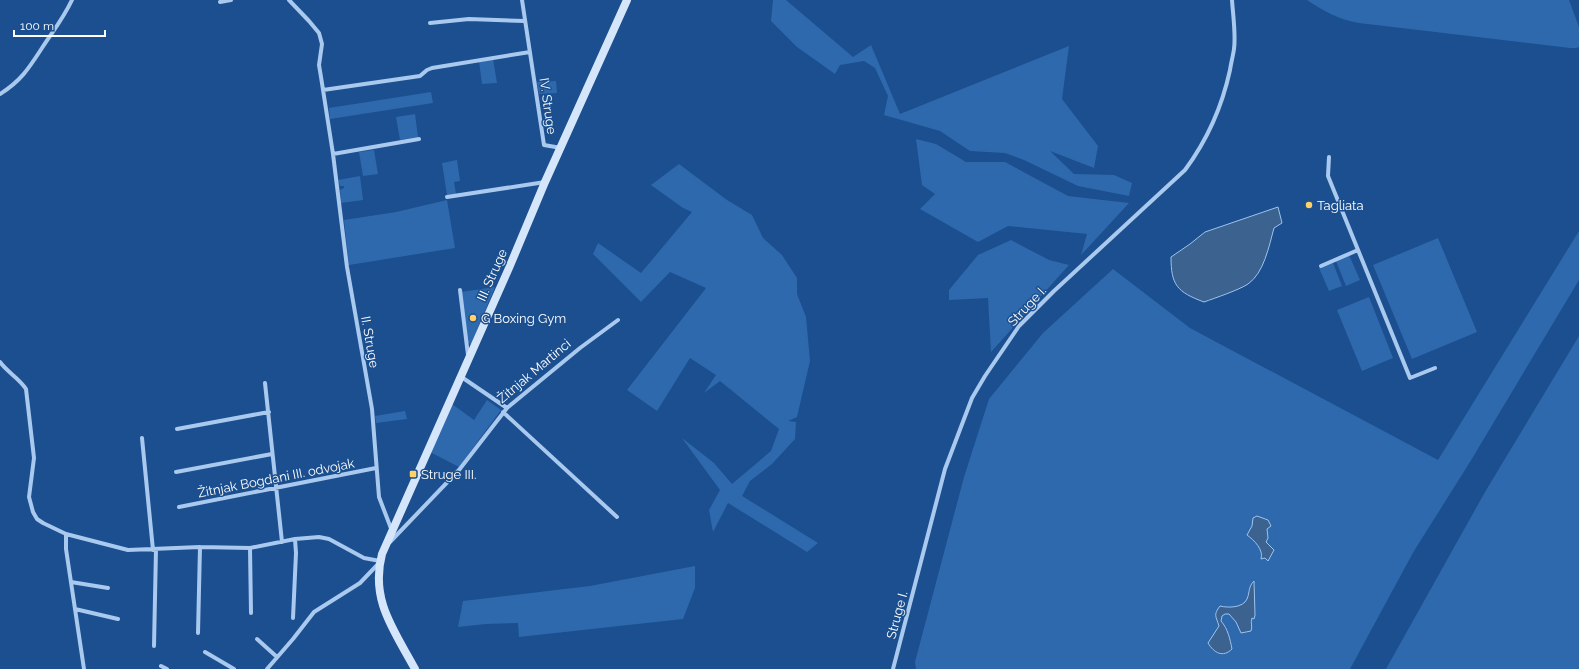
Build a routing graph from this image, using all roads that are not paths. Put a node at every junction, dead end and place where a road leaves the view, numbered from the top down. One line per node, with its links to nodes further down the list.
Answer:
1 (72, 0): 12 (street)
2 (231, 0): 7 (street)
3 (289, 0): 11 (street, II. Struge)
4 (522, 0): 8 (street, IV. Struge)
5 (627, 0): 14 (street, III. Struge)
6 (1232, 0): 65 (street, Struge I.)
7 (220, 2)
8 (524, 21): 9 (street); 10 (street, IV. Struge)
9 (430, 23)
10 (530, 52): 11 (street); 14 (street, IV. Struge)
11 (323, 90): 15 (street, II. Struge)
12 (0, 94)
13 (419, 139): 15 (street)
14 (561, 148): 17 (street, III. Struge)
15 (332, 154): 34 (street, II. Struge)
16 (1328, 157): 19 (street)
17 (545, 182): 18 (street); 23 (street, III. Struge)
18 (447, 197)
19 (1358, 250): 20 (street); 25 (street)
20 (1321, 266)
21 (460, 290): 23 (street)
22 (618, 320): 28 (street, Žitnjak Martinci)
23 (469, 358): 26 (street, III. Struge)
24 (0, 362): 40 (street)
25 (1435, 368)
26 (460, 376): 28 (street); 39 (street, III. Struge)
27 (265, 383): 29 (street)
28 (507, 408): 30 (street, Žitnjak Martinci)
29 (269, 412): 31 (street); 33 (street)
30 (503, 412): 38 (street); 43 (street, Žitnjak Martinci)
31 (177, 429)
32 (142, 438): 46 (street)
33 (272, 454): 35 (street); 36 (street)
34 (376, 468): 36 (street, Žitnjak Bogdani III. odvojak); 39 (street, II. Struge)
35 (176, 472)
36 (275, 488): 37 (street, Žitnjak Bogdani III. odvojak); 42 (street)
37 (179, 507)
38 (617, 517)
39 (392, 532): 43 (street, III. Struge)
40 (66, 534): 46 (street); 48 (street)
41 (295, 539): 42 (street); 47 (street); 52 (street)
42 (282, 542): 45 (street)
43 (385, 546): 47 (street, Žitnjak Martinci)
44 (200, 547): 45 (street); 46 (street); 54 (street)
45 (250, 548): 51 (street)
46 (154, 550): 56 (street)
47 (380, 561): 58 (street); 64 (street, Žitnjak Martinci)
48 (71, 582): 49 (street); 50 (street)
49 (108, 588)
50 (75, 609): 53 (street); 60 (street)
51 (250, 613)
52 (293, 618)
53 (118, 619)
54 (198, 633)
55 (256, 640): 58 (street)
56 (154, 646)
57 (205, 652): 62 (street)
58 (277, 657): 63 (street)
59 (161, 666): 61 (street)
60 (84, 669)
61 (167, 669)
62 (234, 669)
63 (267, 669)
64 (415, 669)
65 (893, 669)

